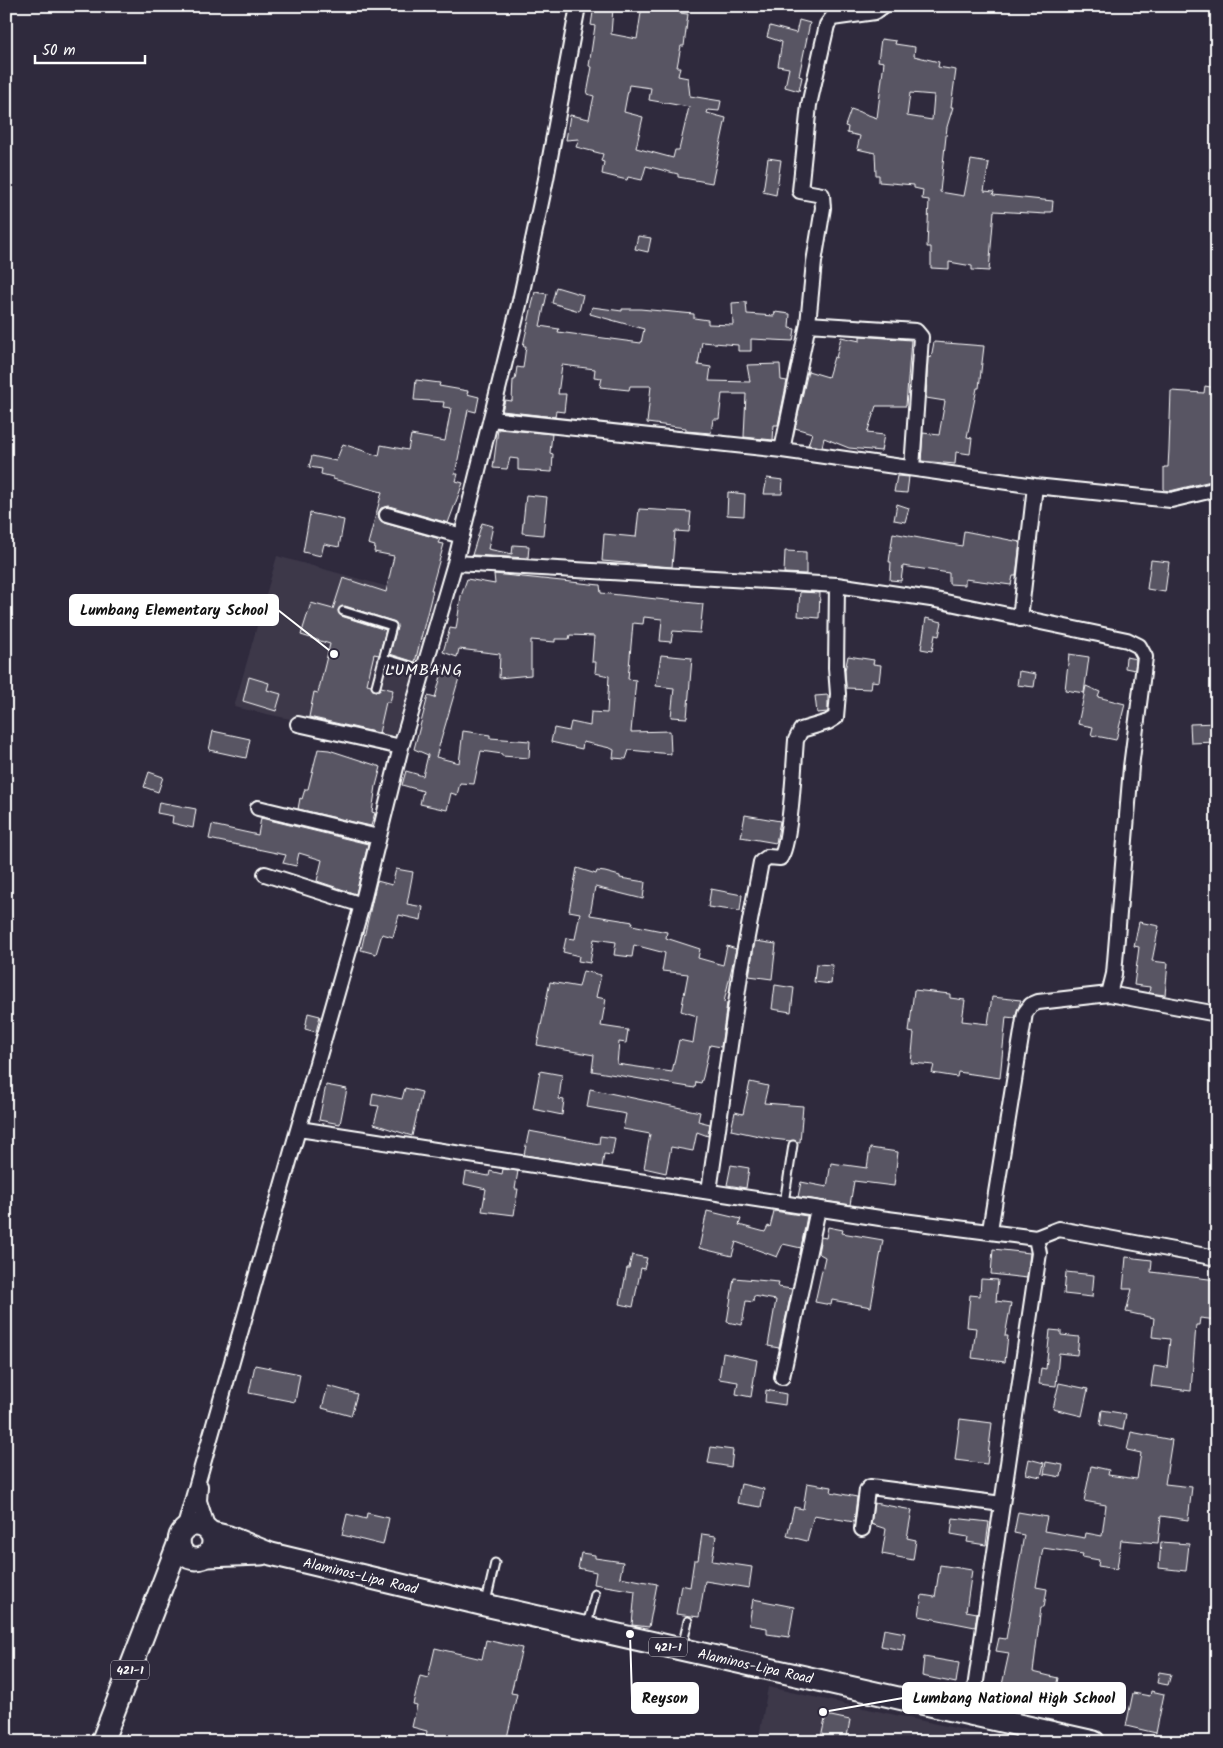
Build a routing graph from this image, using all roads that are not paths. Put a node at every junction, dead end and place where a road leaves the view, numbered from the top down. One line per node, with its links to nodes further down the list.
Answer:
1 (578, 6): 4 (street)
2 (883, 6): 3 (street)
3 (808, 324): 5 (street); 6 (street)
4 (491, 420): 5 (street); 10 (street)
5 (782, 450): 6 (street)
6 (912, 468): 7 (street)
7 (1035, 486): 8 (street); 14 (street)
8 (1217, 489)
9 (387, 515): 10 (street)
10 (462, 536): 11 (street)
11 (455, 563): 12 (street); 16 (street)
12 (838, 585): 14 (street); 28 (street)
13 (342, 611): 15 (lane)
14 (1020, 619): 24 (street)
15 (383, 658): 16 (lane); 17 (lane)
16 (424, 670): 19 (street)
17 (376, 686)
18 (298, 724): 19 (street)
19 (401, 748): 21 (street)
20 (258, 808): 21 (street)
21 (378, 837): 23 (street)
22 (265, 874): 23 (street)
23 (362, 905): 26 (street)
24 (1109, 994): 25 (street); 31 (street)
25 (1217, 1014)
26 (299, 1129): 28 (street); 35 (street)
27 (793, 1144): 29 (lane)
28 (709, 1192): 29 (street)
29 (784, 1203): 30 (street)
30 (818, 1209): 31 (street); 34 (street)
31 (990, 1230): 32 (street)
32 (1036, 1238): 33 (street); 36 (street)
33 (1217, 1258)
34 (782, 1377)
35 (202, 1472): 38 (street); 39 (street)
36 (1002, 1504): 37 (street); 49 (street)
37 (862, 1529)
38 (210, 1531): 39 (main road, 421-1); 40 (main road, Alaminos-Lipa Road / 421-1); 41 (main road)
39 (181, 1536): 41 (main road, 421-1); 44 (main road, 421-1)
40 (271, 1554): 41 (main road, Alaminos-Lipa Road / 421-1); 45 (main road, Alaminos-Lipa Road / 421-1)
41 (204, 1557): 44 (main road, 421-1)
42 (495, 1563): 45 (lane)
43 (595, 1594): 47 (lane)
44 (158, 1598): 51 (main road, 421-1)
45 (485, 1605): 47 (main road, Alaminos-Lipa Road / 421-1)
46 (688, 1621): 48 (lane)
47 (586, 1628): 48 (main road, Alaminos-Lipa Road / 421-1)
48 (681, 1650): 49 (main road, Alaminos-Lipa Road / 421-1)
49 (971, 1715): 50 (main road, Alaminos-Lipa Road / 421-1)
50 (1023, 1734): 52 (main road, Alaminos-Lipa Road / 421-1)
51 (102, 1742)
52 (1094, 1742)

